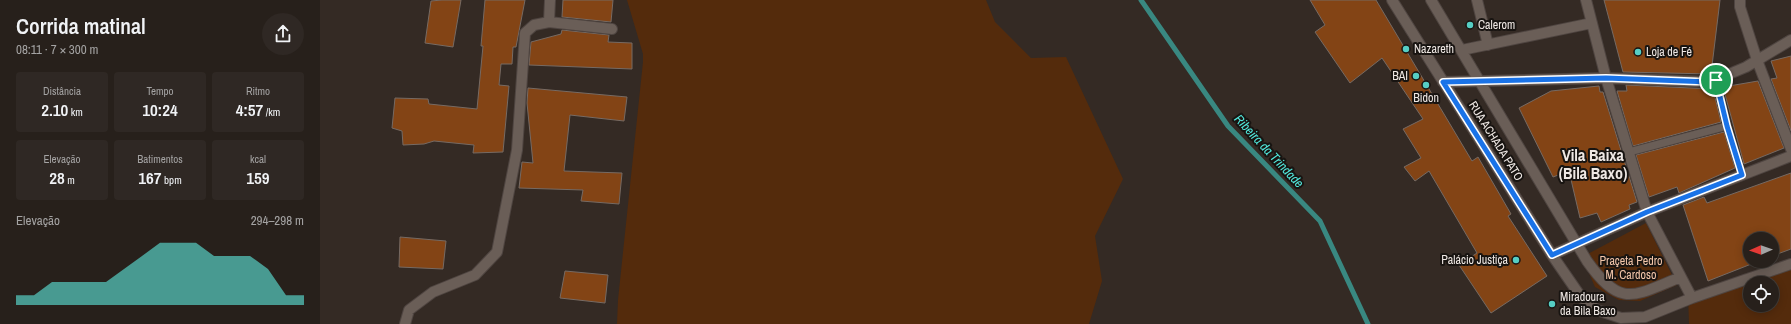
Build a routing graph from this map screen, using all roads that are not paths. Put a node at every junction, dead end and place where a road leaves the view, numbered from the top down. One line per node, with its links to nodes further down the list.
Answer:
1 (550, 0): 7 (street)
2 (1392, 0): 16 (street, RUA ACHADA PATO)
3 (1431, 0): 12 (street, RUA ACHADA PATO)
4 (1476, 0): 11 (street)
5 (1586, 0): 8 (street)
6 (1740, 0): 13 (street)
7 (549, 22): 9 (street); 29 (street)
8 (1592, 23): 11 (street); 14 (street)
9 (612, 29)
10 (1791, 40): 13 (street)
11 (1488, 45): 12 (street)
12 (1462, 50): 17 (street, RUA ACHADA PATO)
13 (1757, 60): 15 (street); 19 (street)
14 (1606, 78): 15 (street); 17 (street); 20 (street)
15 (1716, 80): 18 (lane)
16 (1443, 82): 17 (street); 25 (street, RUA ACHADA PATO)
17 (1481, 82): 24 (street, RUA ACHADA PATO)
18 (1727, 126): 20 (lane); 22 (lane)
19 (1791, 149)
20 (1629, 152): 23 (street)
21 (1791, 156): 22 (street)
22 (1742, 175): 23 (street)
23 (1647, 212): 24 (street); 27 (street)
24 (1578, 243): 25 (street); 27 (street, RUA ACHADA PATO)
25 (1552, 255): 28 (street, RUA ACHADA PATO)
26 (1791, 264): 28 (street, RUA ACHADA PATO)
27 (1682, 277): 28 (street)
28 (1692, 298)
29 (406, 324)

